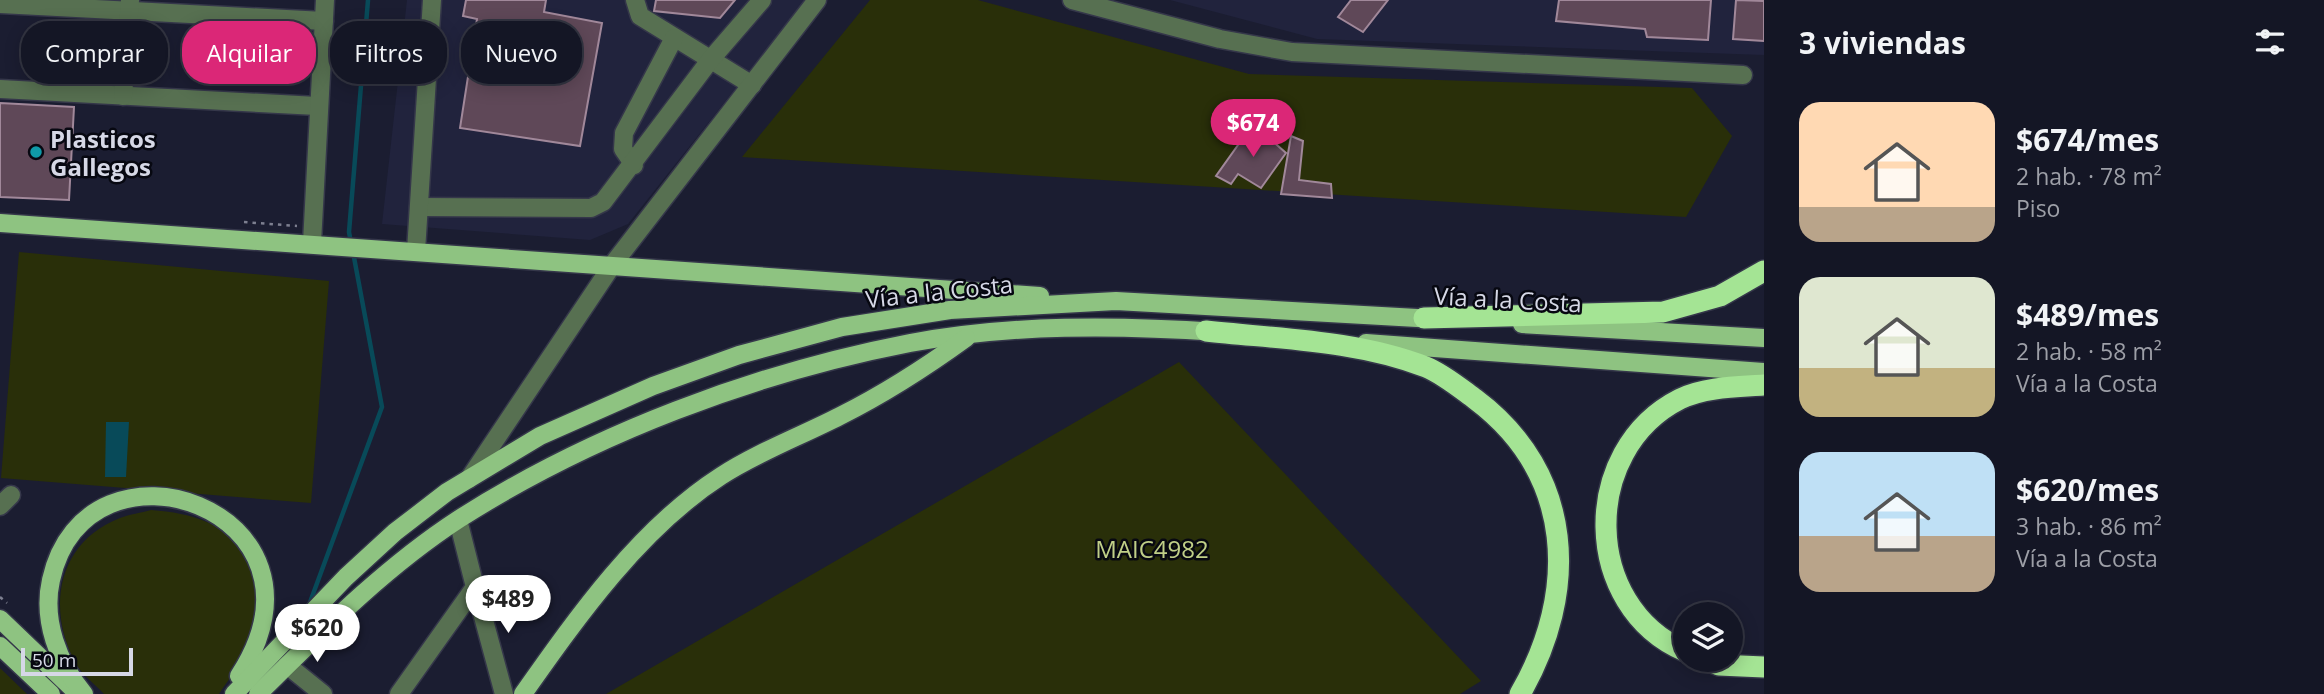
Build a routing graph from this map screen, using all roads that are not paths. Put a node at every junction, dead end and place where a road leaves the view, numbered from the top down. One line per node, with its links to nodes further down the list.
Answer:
1 (325, 0): 10 (street)
2 (432, 0): 19 (street)
3 (635, 0): 11 (street)
4 (762, 0): 12 (street)
5 (817, 0): 14 (street)
6 (1072, 0): 13 (street)
7 (54, 3): 8 (street); 9 (street)
8 (0, 4)
9 (130, 6): 10 (street); 16 (street)
10 (324, 21): 17 (street)
11 (674, 38): 12 (street); 18 (street)
12 (711, 59): 14 (street); 18 (street)
13 (1743, 75)
14 (752, 85): 23 (street)
15 (0, 89): 16 (street)
16 (123, 96): 17 (street)
17 (317, 106): 21 (street)
18 (634, 165): 19 (street)
19 (419, 207): 22 (street)
20 (0, 223): 21 (main road)
21 (312, 243): 22 (main road)
22 (416, 251): 23 (main road)
23 (613, 264): 25 (main road); 32 (street)
24 (1764, 271): 26 (highway)
25 (1115, 301): 26 (main road, Vía a la Costa); 32 (main road, Vía a la Costa)
26 (1424, 318): 29 (main road, Vía a la Costa)
27 (1206, 331): 28 (main road, Vía a la Costa); 30 (main road, Vía a la Costa); 50 (highway)
28 (969, 335): 33 (main road, Vía a la Costa); 49 (main road)
29 (1764, 338)
30 (1764, 372)
31 (1764, 385): 37 (highway)
32 (469, 479): 44 (main road, Vía a la Costa)
33 (458, 520): 34 (street); 38 (main road, Vía a la Costa)
34 (475, 587): 47 (street); 48 (street)
35 (0, 619): 42 (main road)
36 (0, 646): 41 (main road)
37 (1673, 646)
38 (287, 665): 45 (main road, Vía a la Costa); 46 (street)
39 (1743, 666): 40 (highway)
40 (1764, 667)
41 (51, 694)
42 (81, 694): 43 (main road)
43 (227, 694)
44 (234, 694)
45 (258, 694)
46 (323, 694)
47 (399, 694)
48 (504, 694)
49 (523, 694)
50 (1520, 694)

